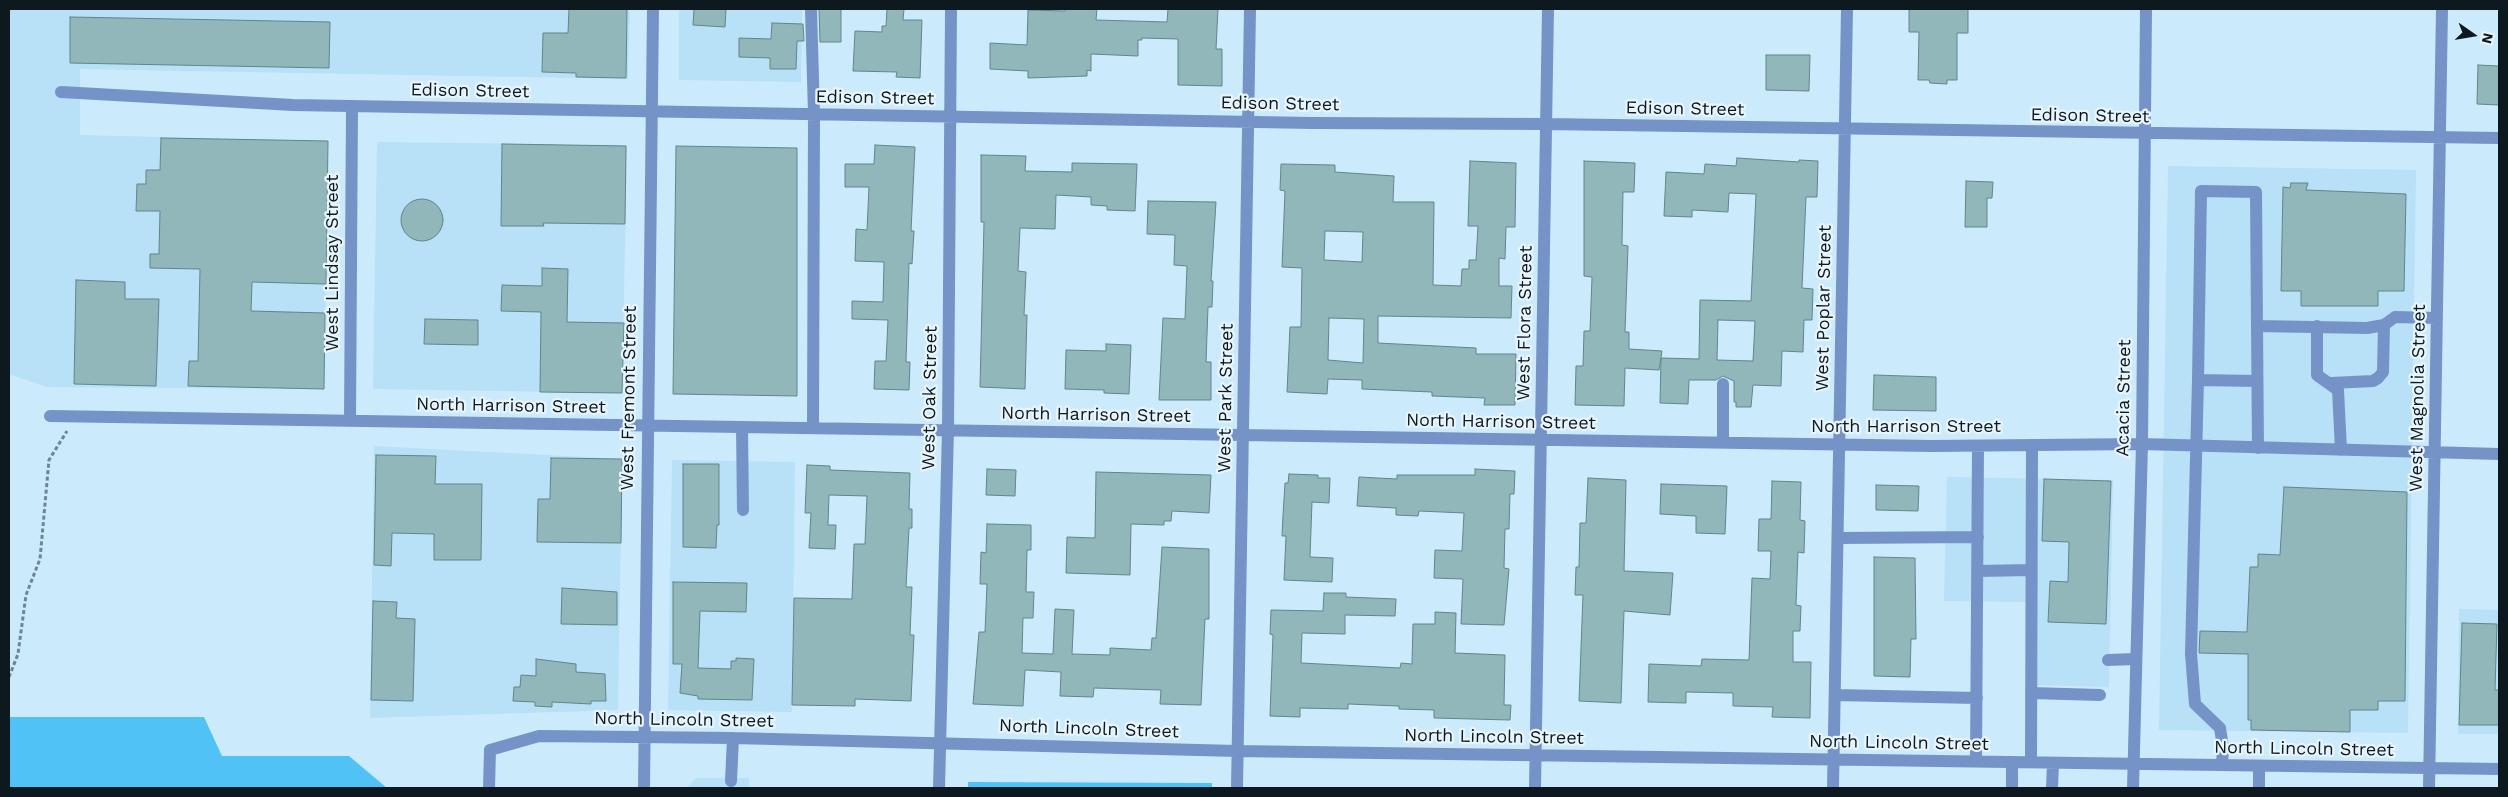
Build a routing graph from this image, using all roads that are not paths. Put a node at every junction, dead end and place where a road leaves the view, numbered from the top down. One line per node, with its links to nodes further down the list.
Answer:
1 (653, 9): 11 (street, West Fremont Street)
2 (811, 9): 12 (street)
3 (951, 9): 13 (street, West Oak Street)
4 (1250, 9): 14 (street, West Park Street)
5 (1548, 9): 15 (street, West Flora Street)
6 (1848, 9): 16 (street, West Poplar Street)
7 (2146, 9): 17 (street, Acacia Street)
8 (2442, 9): 18 (street, West Magnolia Street)
9 (61, 92): 10 (street, Edison Street)
10 (352, 106): 11 (street, Edison Street); 29 (street, West Lindsay Street)
11 (651, 112): 12 (street, Edison Street); 30 (street, West Fremont Street)
12 (814, 114): 13 (street, Edison Street); 32 (street)
13 (948, 116): 14 (street, Edison Street); 33 (street, West Oak Street)
14 (1248, 121): 15 (street, Edison Street); 34 (street, West Park Street)
15 (1546, 124): 16 (street, Edison Street); 35 (street, West Flora Street)
16 (1845, 130): 17 (street, Edison Street); 37 (street, West Poplar Street)
17 (2144, 134): 18 (street, Edison Street); 38 (street, Acacia Street)
18 (2440, 138): 19 (street, Edison Street); 20 (street, West Magnolia Street)
19 (2499, 138)
20 (2437, 318): 21 (street); 44 (street, West Magnolia Street)
21 (2384, 325): 23 (street); 26 (street)
22 (2257, 326): 23 (street); 24 (street); 25 (street)
23 (2317, 326): 26 (street)
24 (2198, 380): 25 (street); 41 (street)
25 (2257, 381): 42 (street)
26 (2331, 383): 43 (street)
27 (1723, 384): 36 (street)
28 (50, 416): 29 (street, North Harrison Street)
29 (350, 420): 30 (street, North Harrison Street)
30 (646, 426): 31 (street, North Harrison Street); 57 (street, West Fremont Street)
31 (742, 427): 32 (street, North Harrison Street); 46 (street)
32 (813, 428): 33 (street, North Harrison Street)
33 (948, 430): 34 (street, North Harrison Street); 59 (street, West Oak Street)
34 (1242, 436): 35 (street, North Harrison Street); 60 (street, West Park Street)
35 (1540, 440): 36 (street, North Harrison Street); 61 (street, West Flora Street)
36 (1723, 442): 37 (street, North Harrison Street)
37 (1840, 444): 40 (street, North Harrison Street); 48 (street, West Poplar Street)
38 (2142, 444): 39 (street, North Harrison Street); 41 (street, North Harrison Street); 51 (street, Acacia Street)
39 (2032, 445): 40 (street, North Harrison Street); 49 (street)
40 (1978, 446): 47 (street)
41 (2196, 446): 42 (street, North Harrison Street); 68 (street)
42 (2258, 448): 43 (street, North Harrison Street)
43 (2342, 450): 44 (street, North Harrison Street)
44 (2435, 453): 45 (street); 70 (street, West Magnolia Street)
45 (2499, 454)
46 (743, 510)
47 (1978, 537): 48 (street); 50 (street)
48 (1838, 538): 54 (street, West Poplar Street)
49 (2031, 570): 50 (street); 53 (street)
50 (1978, 571): 56 (street)
51 (2135, 659): 52 (street); 67 (street, Acacia Street)
52 (2108, 660)
53 (2031, 693): 55 (street); 65 (street)
54 (1835, 695): 56 (street); 62 (street, West Poplar Street)
55 (2100, 695)
56 (1977, 698): 63 (street)
57 (644, 737): 58 (street, North Lincoln Street); 73 (street, North Lincoln Street); 74 (street, West Fremont Street)
58 (733, 738): 59 (street, North Lincoln Street); 72 (street)
59 (939, 743): 60 (street, North Lincoln Street); 75 (street, West Oak Street)
60 (1237, 751): 61 (street, North Lincoln Street); 76 (street, West Park Street)
61 (1536, 755): 62 (street, North Lincoln Street); 77 (street, West Flora Street)
62 (1833, 759): 63 (street, North Lincoln Street); 78 (street, West Poplar Street)
63 (1976, 761): 64 (street, North Lincoln Street)
64 (2012, 762): 65 (street, North Lincoln Street); 79 (street)
65 (2031, 762): 66 (street, North Lincoln Street)
66 (2053, 763): 67 (street, North Lincoln Street); 80 (street)
67 (2134, 763): 68 (street, North Lincoln Street); 81 (street, Acacia Street)
68 (2222, 765): 69 (street, North Lincoln Street)
69 (2259, 766): 70 (street, North Lincoln Street); 82 (street)
70 (2430, 768): 71 (street, North Lincoln Street); 83 (street, West Magnolia Street)
71 (2499, 769)
72 (732, 781)
73 (489, 788)
74 (644, 788)
75 (939, 788)
76 (1237, 788)
77 (1535, 788)
78 (1833, 788)
79 (2012, 788)
80 (2052, 788)
81 (2133, 788)
82 (2259, 788)
83 (2429, 788)

